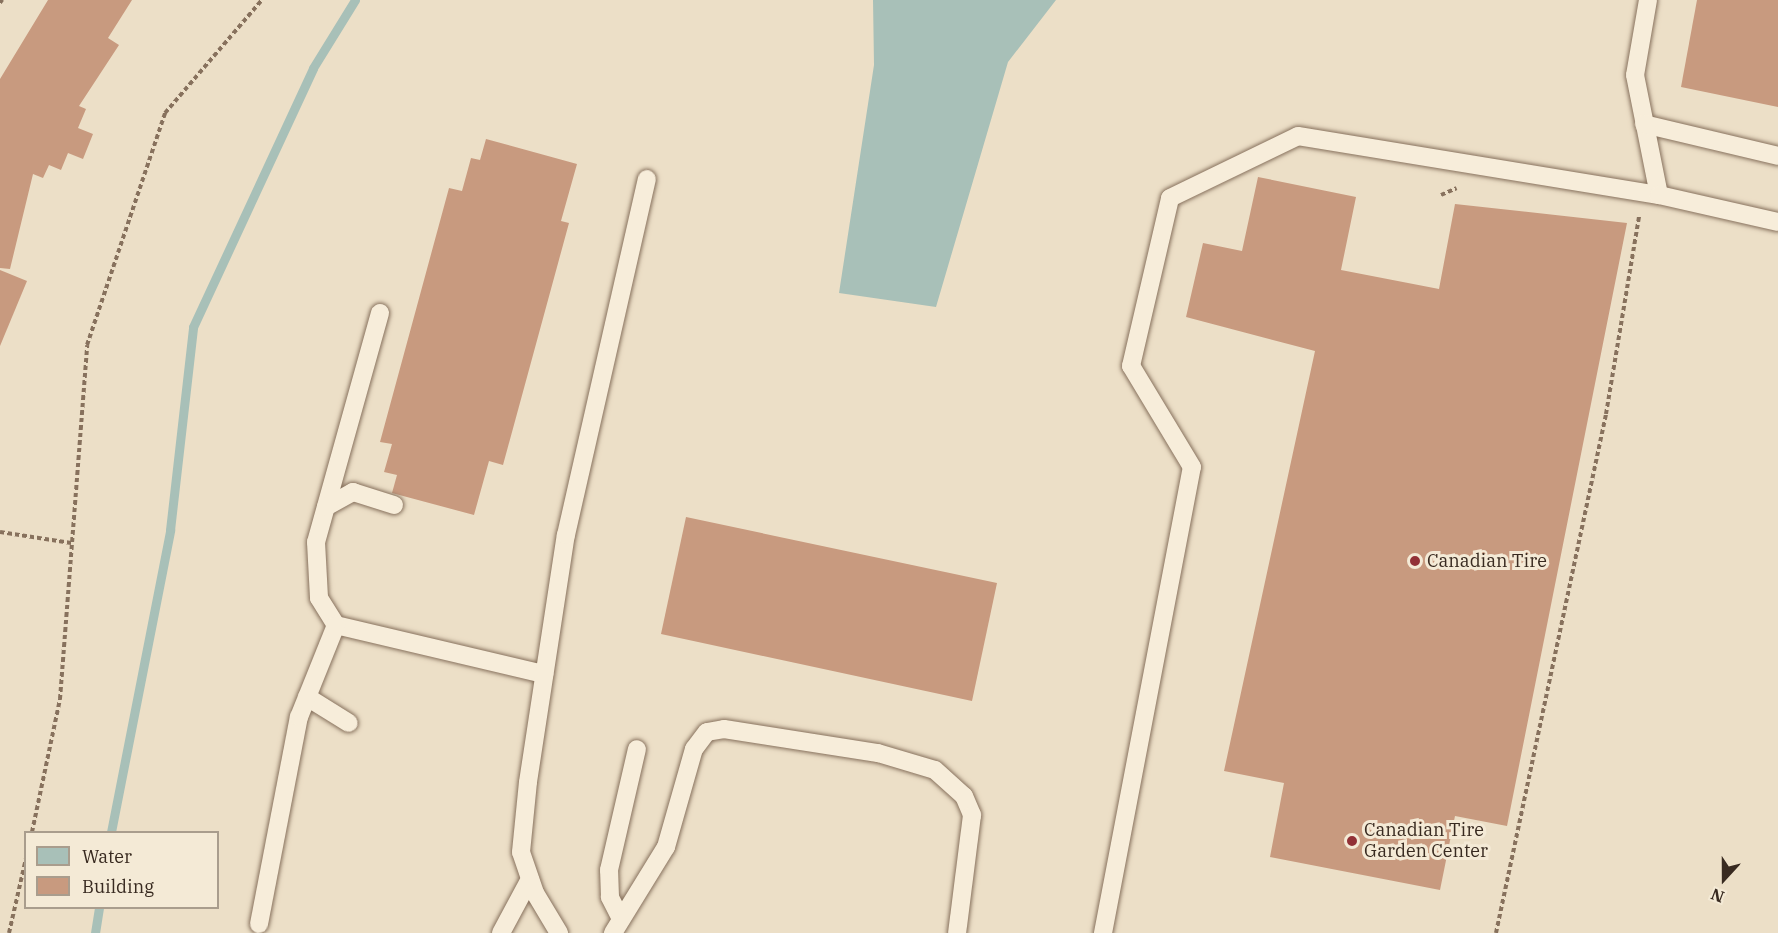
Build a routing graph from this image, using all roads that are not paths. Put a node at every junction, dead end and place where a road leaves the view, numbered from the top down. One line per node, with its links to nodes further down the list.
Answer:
1 (1648, 0): 2 (lane)
2 (1644, 123): 3 (lane); 5 (lane)
3 (1778, 156)
4 (647, 179): 11 (lane)
5 (1659, 195): 6 (lane); 21 (lane)
6 (1778, 222)
7 (380, 313): 9 (lane)
8 (394, 505): 9 (lane)
9 (326, 507): 10 (lane)
10 (336, 625): 11 (lane); 12 (lane)
11 (544, 674): 15 (lane)
12 (307, 698): 13 (lane); 16 (lane)
13 (349, 723)
14 (637, 749): 17 (lane)
15 (530, 879): 18 (lane); 19 (lane)
16 (259, 924)
17 (617, 926): 20 (lane)
18 (501, 933)
19 (559, 933)
20 (957, 933)
21 (1103, 933)

